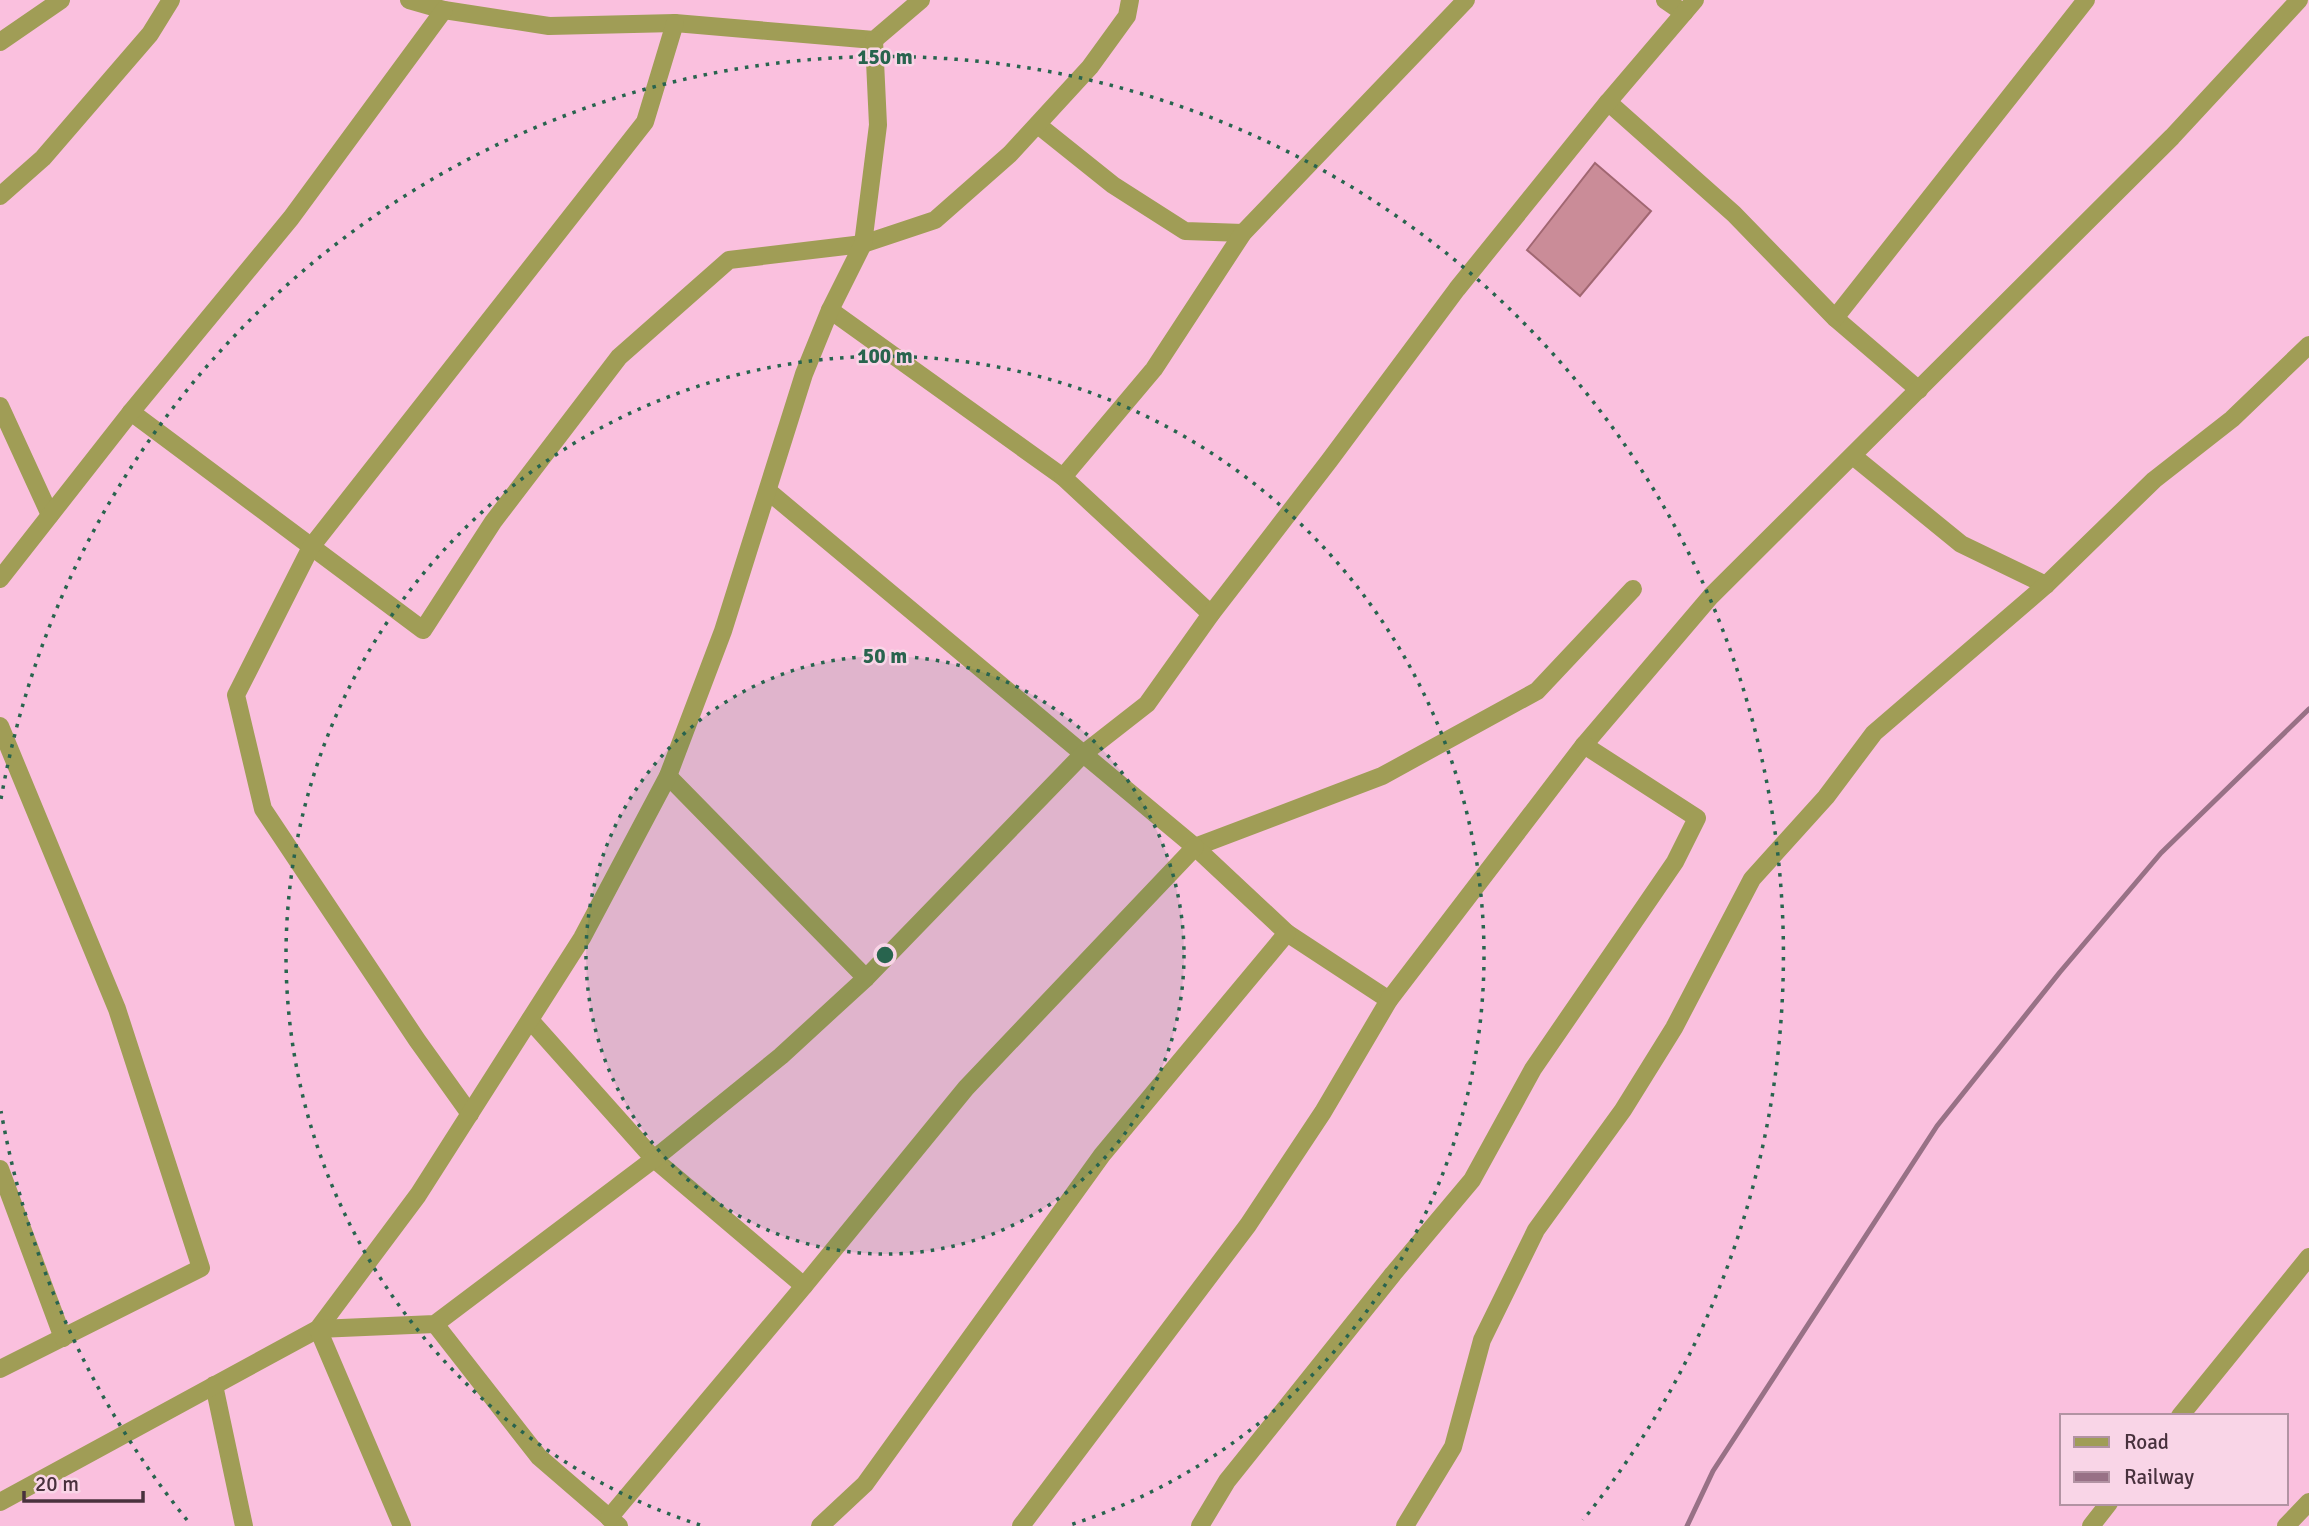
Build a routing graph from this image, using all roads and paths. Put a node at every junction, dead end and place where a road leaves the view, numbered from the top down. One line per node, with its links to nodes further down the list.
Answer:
1 (61, 0): 14 (street)
2 (171, 0): 17 (street)
3 (409, 0): 11 (street)
4 (922, 0): 13 (street)
5 (1130, 0): 16 (street)
6 (1466, 0): 18 (street)
7 (1665, 0): 10 (street)
8 (2086, 0): 21 (street)
9 (2299, 0): 23 (street)
10 (1689, 7): 15 (street)
11 (444, 10): 12 (street); 25 (street)
12 (675, 23): 13 (street); 30 (street)
13 (874, 40): 19 (street)
14 (0, 43)
15 (1608, 102): 21 (street); 34 (street)
16 (1038, 125): 18 (street); 19 (street)
17 (0, 196)
18 (1243, 233): 27 (street)
19 (863, 244): 20 (street); 30 (street)
20 (830, 310): 27 (street); 28 (street)
21 (1835, 318): 23 (street)
22 (2309, 345): 32 (street)
23 (1919, 390): 26 (street)
24 (0, 406): 29 (street)
25 (131, 412): 29 (street); 30 (street)
26 (1853, 456): 32 (street); 36 (street)
27 (1063, 477): 34 (street)
28 (768, 491): 37 (street); 38 (street)
29 (50, 515): 31 (street)
30 (311, 547): 44 (street)
31 (0, 579)
32 (2046, 585): 64 (street)
33 (1633, 589): 39 (street)
34 (1211, 614): 37 (street)
35 (0, 726): 51 (street)
36 (1584, 745): 42 (street); 63 (street)
37 (1083, 754): 39 (street); 41 (street)
38 (668, 776): 41 (street); 43 (street)
39 (1195, 848): 40 (street); 48 (street)
40 (1287, 933): 42 (street); 61 (street)
41 (866, 978): 45 (street)
42 (1389, 1000): 62 (street)
43 (530, 1020): 44 (street); 45 (street)
44 (470, 1114): 50 (street)
45 (654, 1160): 48 (street); 49 (street)
46 (0, 1169): 51 (street)
47 (2309, 1257): 54 (street)
48 (804, 1286): 58 (street)
49 (435, 1324): 50 (street); 58 (street)
50 (318, 1329): 53 (street); 60 (street)
51 (63, 1338): 52 (street)
52 (0, 1369)
53 (215, 1385): 55 (street); 59 (street)
54 (2182, 1414)
55 (0, 1502)
56 (2309, 1502): 66 (street)
57 (2107, 1505): 65 (street)
58 (614, 1522)
59 (244, 1526)
60 (402, 1526)
61 (820, 1526)
62 (1021, 1526)
63 (1200, 1526)
64 (1405, 1526)
65 (2091, 1526)
66 (2286, 1526)

